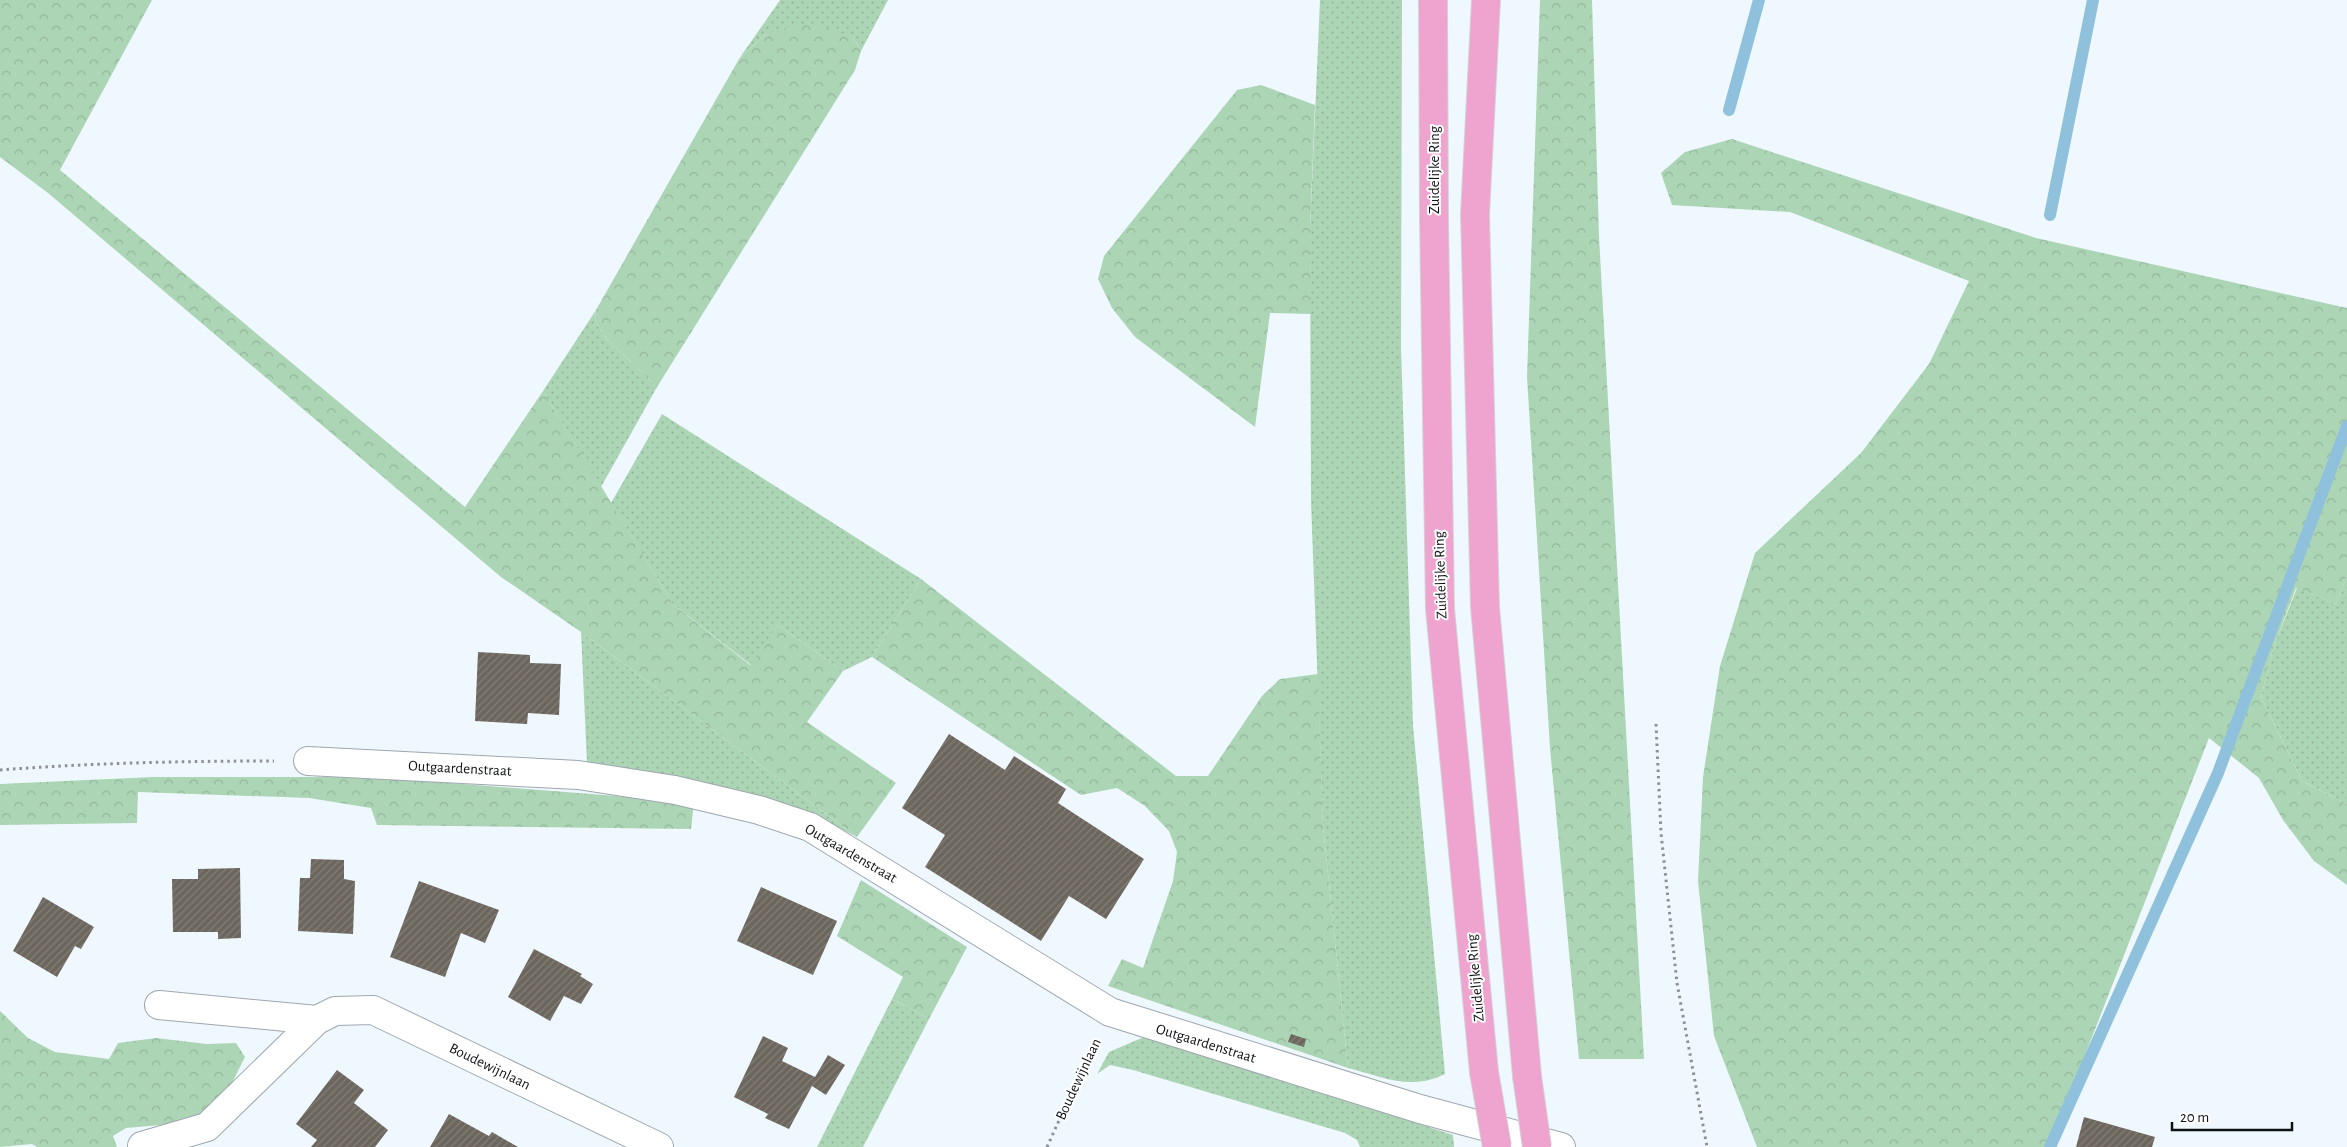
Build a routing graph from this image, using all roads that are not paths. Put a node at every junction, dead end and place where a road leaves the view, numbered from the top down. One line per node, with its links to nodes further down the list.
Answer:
1 (1434, 0): 8 (highway, Zuidelijke Ring, bridge)
2 (1486, 0): 9 (highway, bridge)
3 (308, 761): 10 (street, Outgaardenstraat)
4 (159, 1005): 5 (street, Boudewijnlaan)
5 (317, 1020): 6 (street, Boudewijnlaan); 7 (street, Boudewijnlaan)
6 (142, 1146)
7 (659, 1147)
8 (1497, 1147)
9 (1537, 1147)
10 (1561, 1147)

